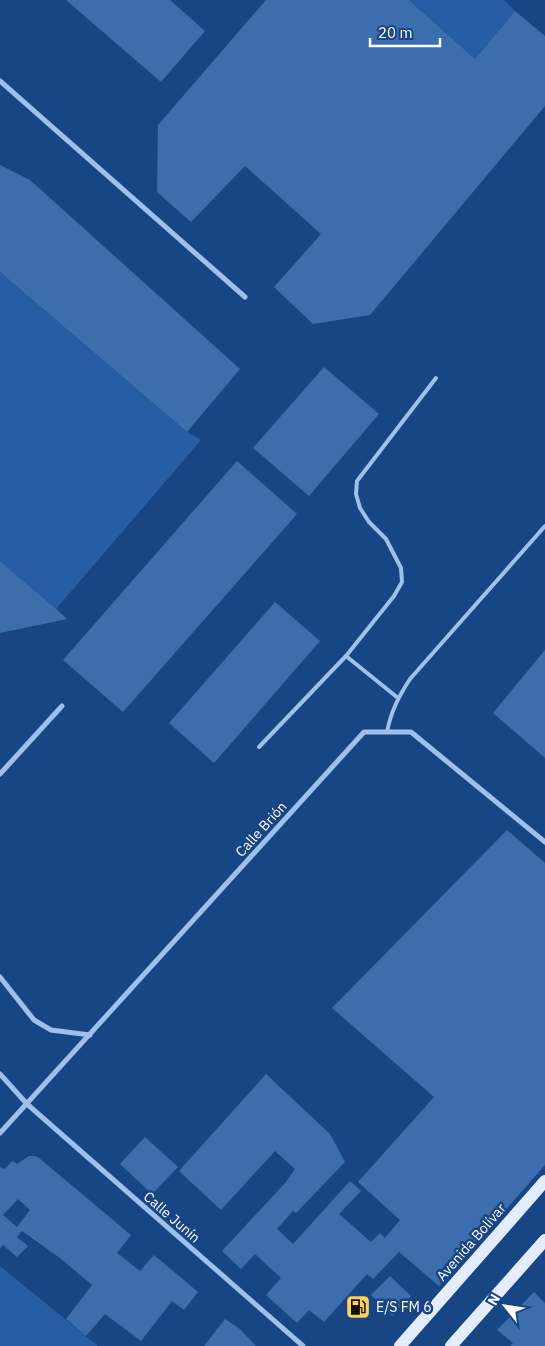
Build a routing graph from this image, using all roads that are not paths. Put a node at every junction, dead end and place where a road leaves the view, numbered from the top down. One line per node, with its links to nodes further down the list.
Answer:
1 (0, 81): 2 (street)
2 (245, 296)
3 (436, 378): 5 (lane)
4 (545, 526): 6 (lane)
5 (346, 656): 6 (lane); 9 (lane)
6 (398, 698): 8 (lane)
7 (62, 706): 10 (street)
8 (387, 732): 11 (street, Calle Brión); 13 (street, Calle Brión)
9 (260, 747)
10 (0, 774)
11 (545, 842)
12 (0, 978): 13 (street)
13 (90, 1035): 15 (street, Calle Brión)
14 (0, 1074): 15 (street, Calle Junín)
15 (27, 1104): 16 (street, Calle Brión); 19 (street, Calle Junín)
16 (0, 1133)
17 (545, 1181): 20 (main road, Avenida Bolívar)
18 (545, 1240): 21 (main road)
19 (302, 1346)
20 (400, 1346)
21 (451, 1346)

